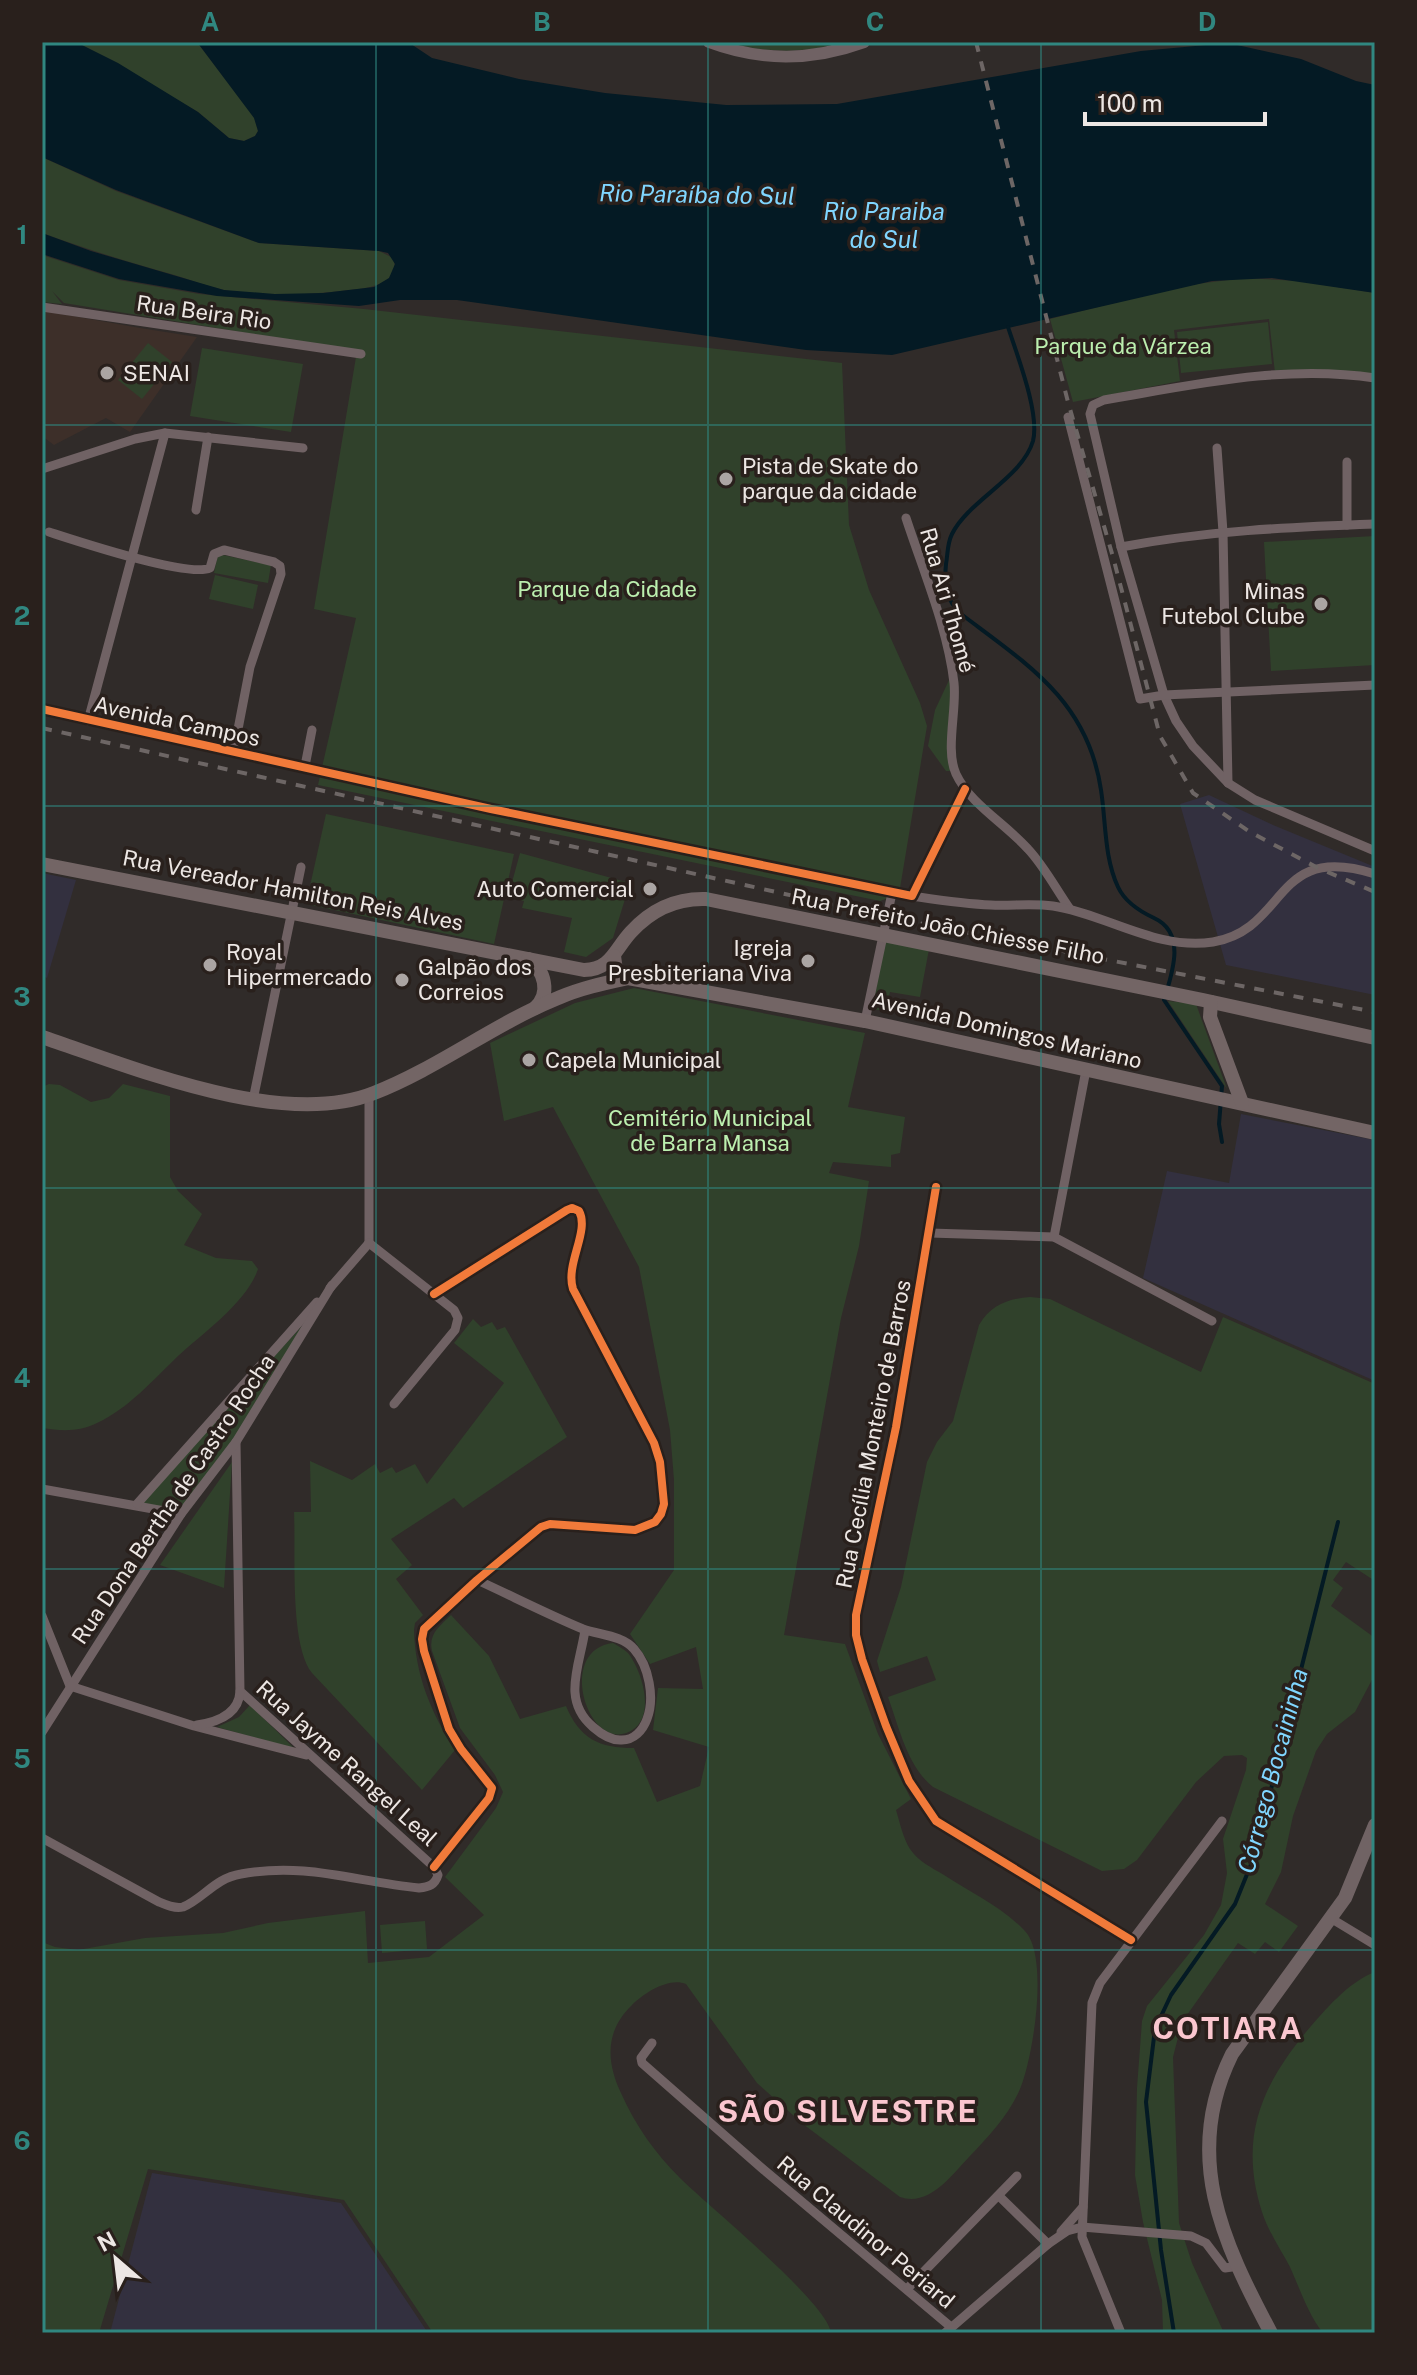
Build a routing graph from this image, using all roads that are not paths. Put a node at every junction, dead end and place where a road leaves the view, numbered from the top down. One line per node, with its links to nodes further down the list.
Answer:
1 (709, 42): 2 (street)
2 (864, 42)
3 (42, 307): 4 (street, Rua Beira Rio)
4 (361, 354)
5 (1375, 378): 19 (street)
6 (1068, 417): 23 (street)
7 (165, 433): 8 (street); 12 (street); 20 (street)
8 (208, 437): 9 (street); 13 (street)
9 (303, 448)
10 (1217, 448): 18 (street)
11 (1347, 462): 16 (street)
12 (42, 469)
13 (196, 510)
14 (906, 518): 30 (street, Rua Ari Thomé)
15 (1375, 524): 16 (street)
16 (1347, 525): 18 (street)
17 (49, 532): 20 (street)
18 (1223, 532): 19 (street); 22 (street)
19 (1121, 547): 23 (street)
20 (130, 557): 25 (street); 27 (street)
21 (1375, 685): 22 (street)
22 (1224, 691): 23 (street); 29 (street)
23 (1164, 695): 29 (street)
24 (42, 709): 25 (street, Avenida Campos)
25 (88, 721): 27 (street, Avenida Campos)
26 (312, 730): 28 (street)
27 (234, 750): 28 (street, Avenida Campos)
28 (305, 766): 35 (street, Avenida Campos)
29 (1228, 783): 31 (street)
30 (965, 789): 36 (street); 37 (street)
31 (1375, 851)
32 (42, 864): 38 (main road, Rua Vereador Hamilton Reis Alves)
33 (301, 867): 38 (street)
34 (1375, 874): 37 (street)
35 (892, 893): 36 (street); 39 (street)
36 (912, 896): 37 (street)
37 (1070, 909)
38 (293, 912): 41 (main road, Rua Vereador Hamilton Reis Alves); 50 (street)
39 (883, 937): 40 (main road, Rua Prefeito João Chiesse Filho); 43 (main road, Rua Prefeito João Chiesse Filho); 45 (street)
40 (614, 956): 41 (main road); 42 (main road)
41 (531, 959): 44 (main road)
42 (628, 978): 44 (main road); 45 (main road, Avenida Domingos Mariano)
43 (1211, 1002): 47 (main road, Rua Prefeito João Chiesse Filho); 51 (main road)
44 (532, 1011): 49 (main road)
45 (865, 1021): 48 (main road, Avenida Domingos Mariano)
46 (42, 1037): 50 (main road)
47 (1375, 1038)
48 (1086, 1070): 51 (main road, Avenida Domingos Mariano); 55 (street)
49 (369, 1095): 50 (main road); 56 (street)
50 (253, 1100)
51 (1237, 1102): 52 (main road, Avenida Domingos Mariano)
52 (1375, 1133)
53 (936, 1187): 54 (street, Rua Cecília Monteiro de Barros)
54 (930, 1233): 55 (street); 78 (street, Rua Cecília Monteiro de Barros)
55 (1054, 1237): 59 (street)
56 (369, 1243): 57 (street); 58 (street)
57 (332, 1285): 61 (street, Rua Dona Bertha de Castro Rocha); 63 (street)
58 (434, 1294): 60 (street); 65 (street)
59 (1212, 1321)
60 (394, 1404)
61 (236, 1442): 64 (street, Rua Dona Bertha de Castro Rocha); 69 (street, Rua Jayme Rangel Leal)
62 (42, 1489): 63 (street)
63 (137, 1504): 64 (street)
64 (181, 1514): 68 (street, Rua Dona Bertha de Castro Rocha)
65 (477, 1580): 67 (street); 76 (street)
66 (42, 1616): 68 (street)
67 (585, 1630): 67 (street)
68 (70, 1686): 70 (street); 71 (street, Rua Dona Bertha de Castro Rocha)
69 (240, 1691): 70 (street); 72 (street, Rua Jayme Rangel Leal)
70 (194, 1726): 72 (street)
71 (42, 1732)
72 (309, 1756): 76 (street, Rua Jayme Rangel Leal)
73 (1222, 1821): 78 (street)
74 (1375, 1825): 77 (main road)
75 (42, 1838): 76 (street)
76 (434, 1867)
77 (1332, 1919): 79 (street); 86 (main road)
78 (1131, 1940): 83 (street)
79 (1375, 1945)
80 (652, 2043): 87 (street, Rua Claudinor Periard)
81 (1017, 2176): 82 (street)
82 (999, 2196): 85 (street); 87 (street)
83 (1084, 2207): 84 (street); 85 (street)
84 (1082, 2227): 85 (street); 86 (street); 89 (street)
85 (1050, 2242): 88 (street)
86 (1239, 2266): 90 (main road)
87 (907, 2289): 88 (street, Rua Claudinor Periard)
88 (948, 2330)
89 (1121, 2333)
90 (1271, 2333)

